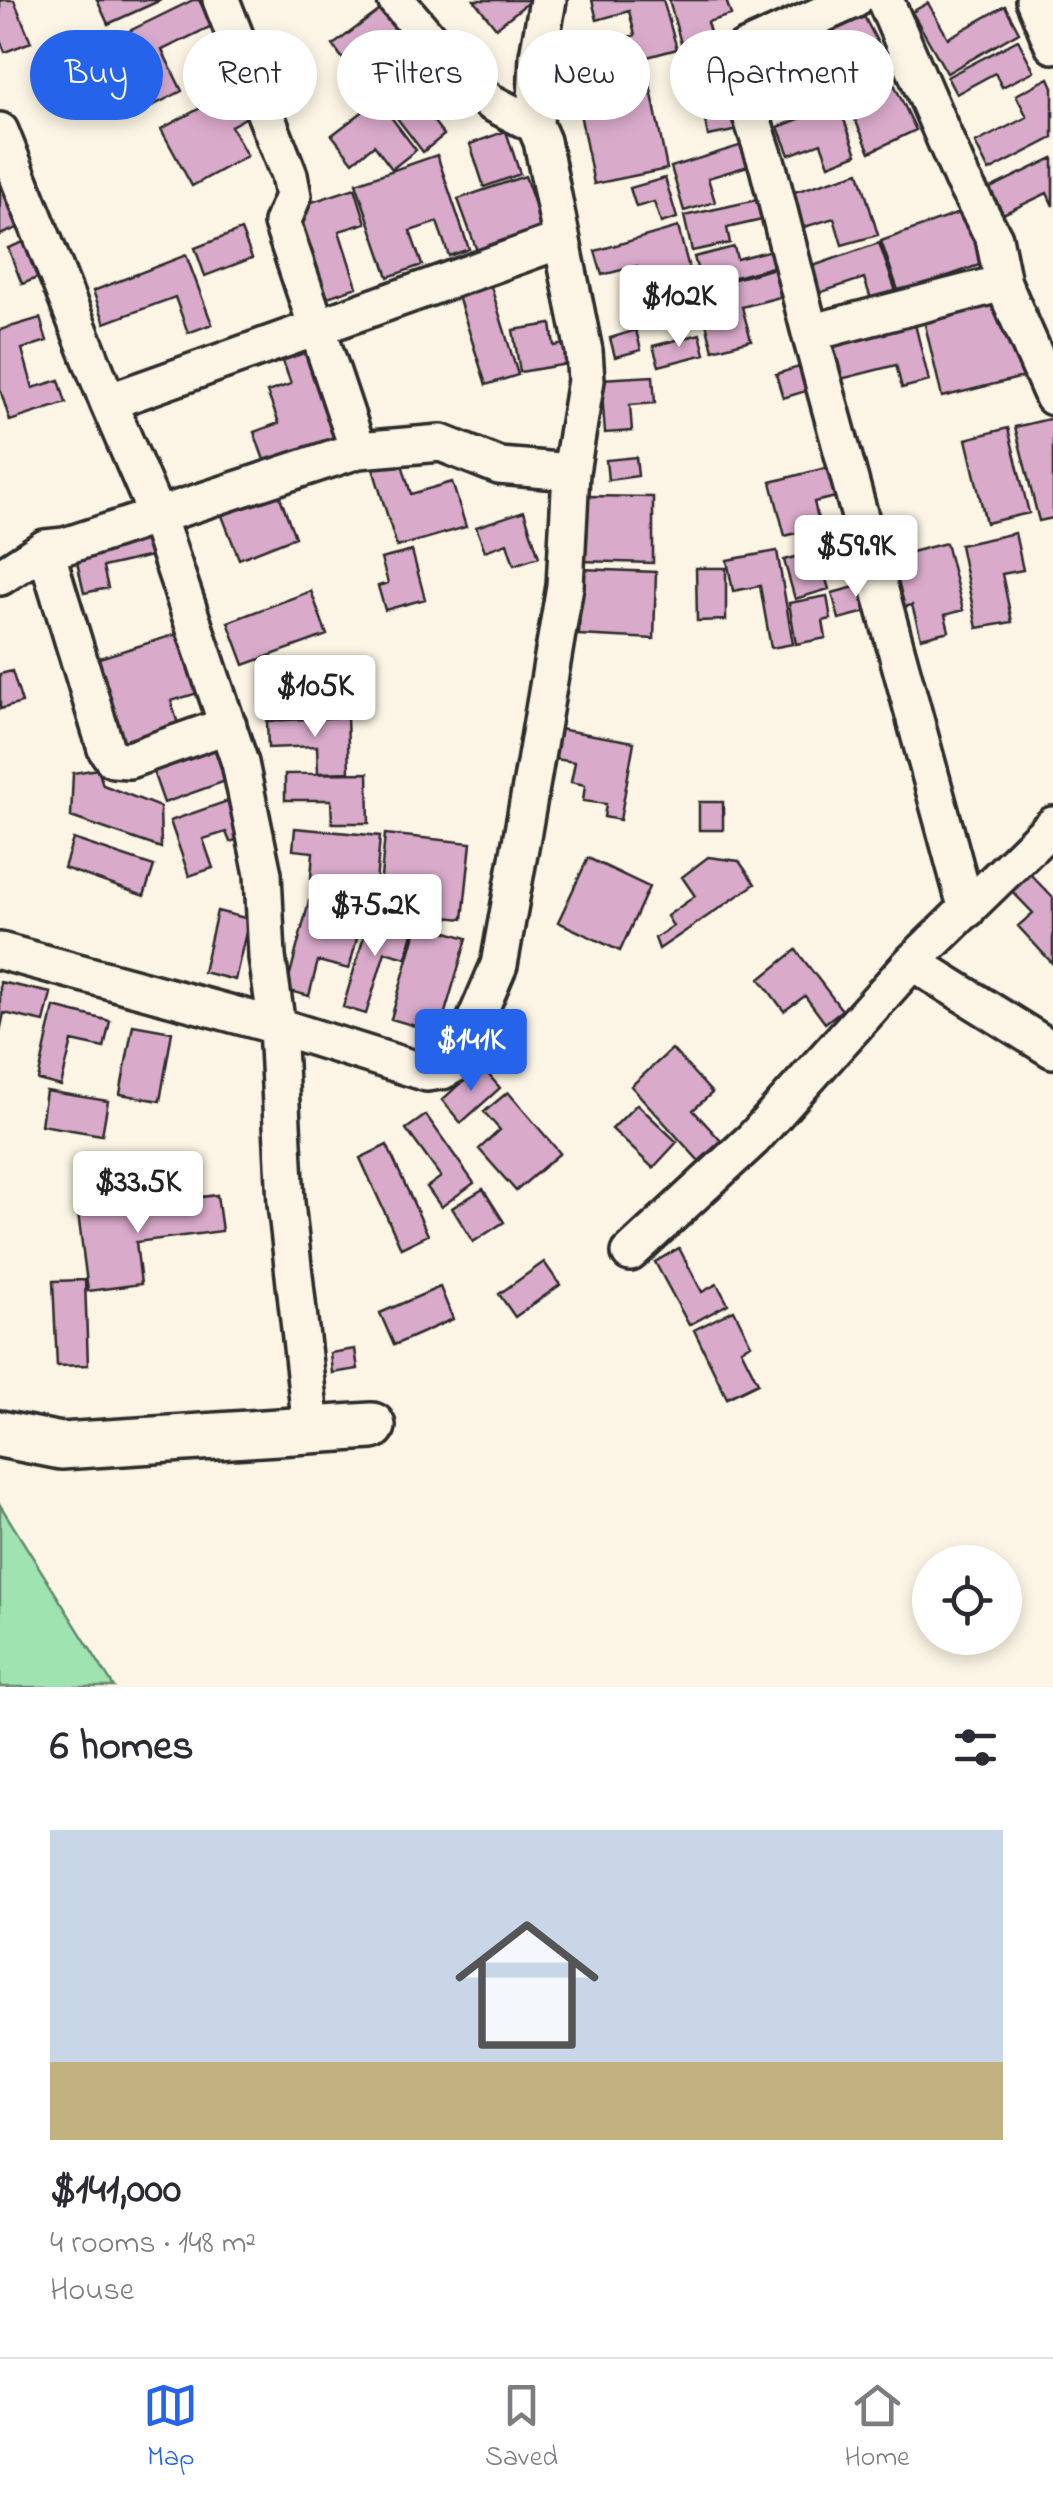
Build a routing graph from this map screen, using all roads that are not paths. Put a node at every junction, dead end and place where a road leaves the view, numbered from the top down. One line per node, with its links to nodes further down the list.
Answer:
1 (220, 0): 12 (street)
2 (396, 0): 8 (street)
3 (548, 0): 8 (street)
4 (854, 0): 13 (street)
5 (885, 0): 11 (street)
6 (1034, 0): 7 (street)
7 (1053, 45)
8 (535, 125): 10 (street)
9 (0, 130): 15 (street)
10 (562, 240): 12 (street); 17 (street)
11 (1002, 282): 13 (street); 14 (street)
12 (315, 326): 15 (street); 16 (street)
13 (810, 333): 23 (street)
14 (1053, 398)
15 (108, 402): 18 (street)
16 (358, 450): 17 (street); 18 (street)
17 (571, 472): 26 (street)
18 (157, 516): 19 (street); 21 (street)
19 (45, 548): 20 (street); 21 (street)
20 (0, 577)
21 (228, 724): 26 (street)
22 (1053, 825): 23 (street)
23 (967, 910): 25 (street)
24 (0, 952): 26 (street)
25 (912, 962): 27 (street); 28 (street)
26 (276, 1026): 30 (street)
27 (1053, 1050)
28 (630, 1253)
29 (372, 1426): 30 (street)
30 (311, 1428): 31 (street)
31 (0, 1434)

